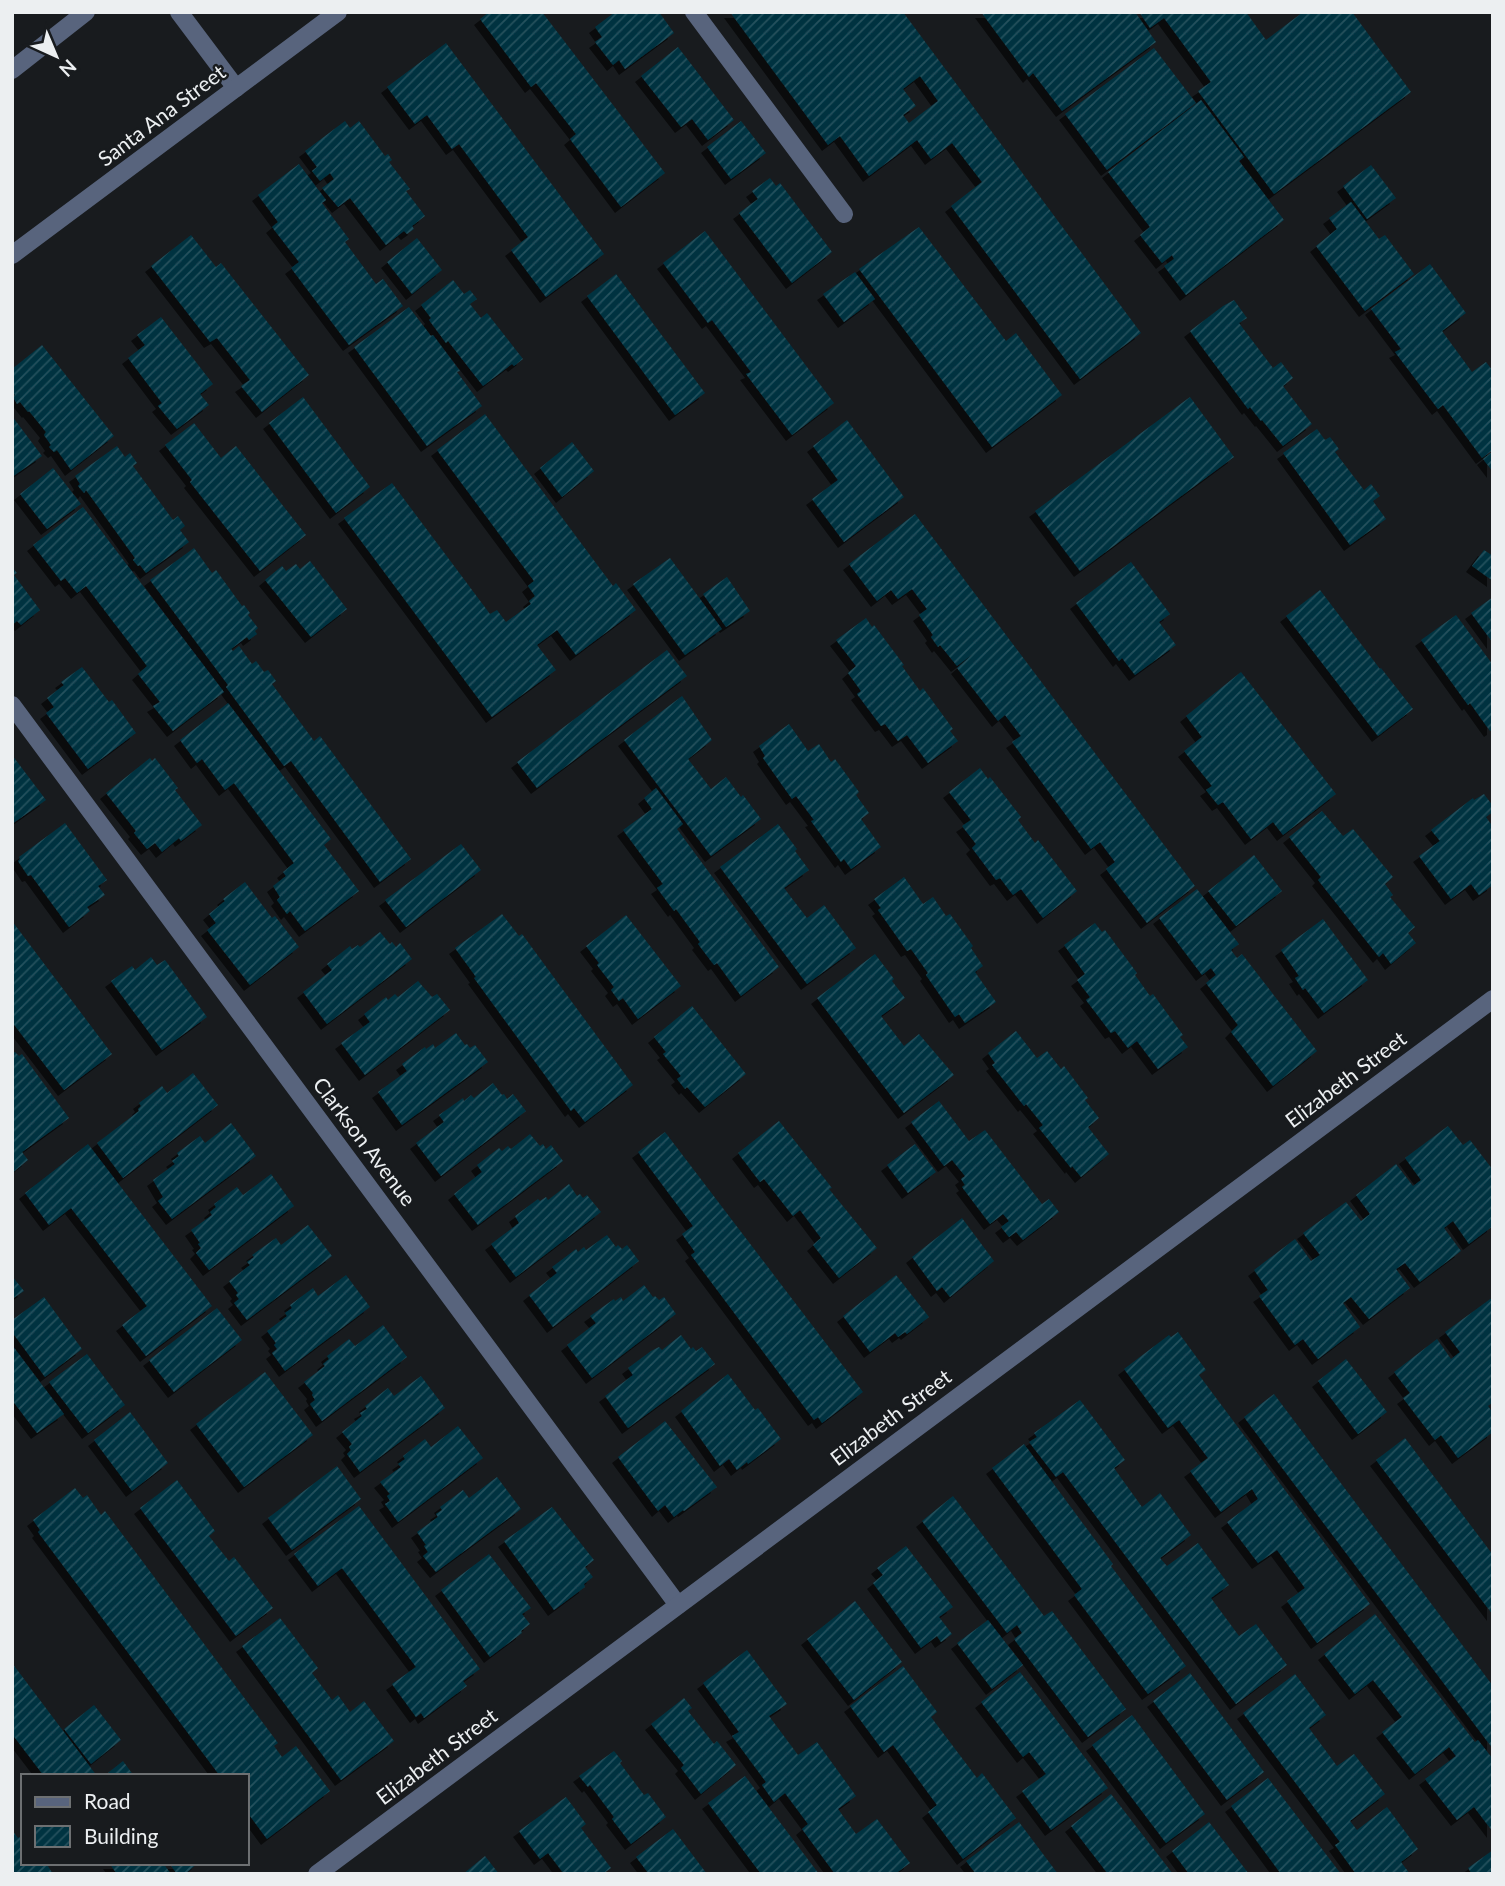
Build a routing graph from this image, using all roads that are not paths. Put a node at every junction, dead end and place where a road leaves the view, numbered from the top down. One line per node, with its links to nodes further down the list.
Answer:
1 (86, 12): 5 (street)
2 (179, 12): 6 (street)
3 (694, 12): 7 (street)
4 (330, 15): 6 (street, Santa Ana Street)
5 (12, 70)
6 (236, 88): 8 (street, Santa Ana Street)
7 (844, 214)
8 (12, 255)
9 (12, 705): 11 (street, Clarkson Avenue)
10 (1493, 999): 11 (street, Elizabeth Street)
11 (678, 1605): 12 (street, Elizabeth Street)
12 (317, 1874)

